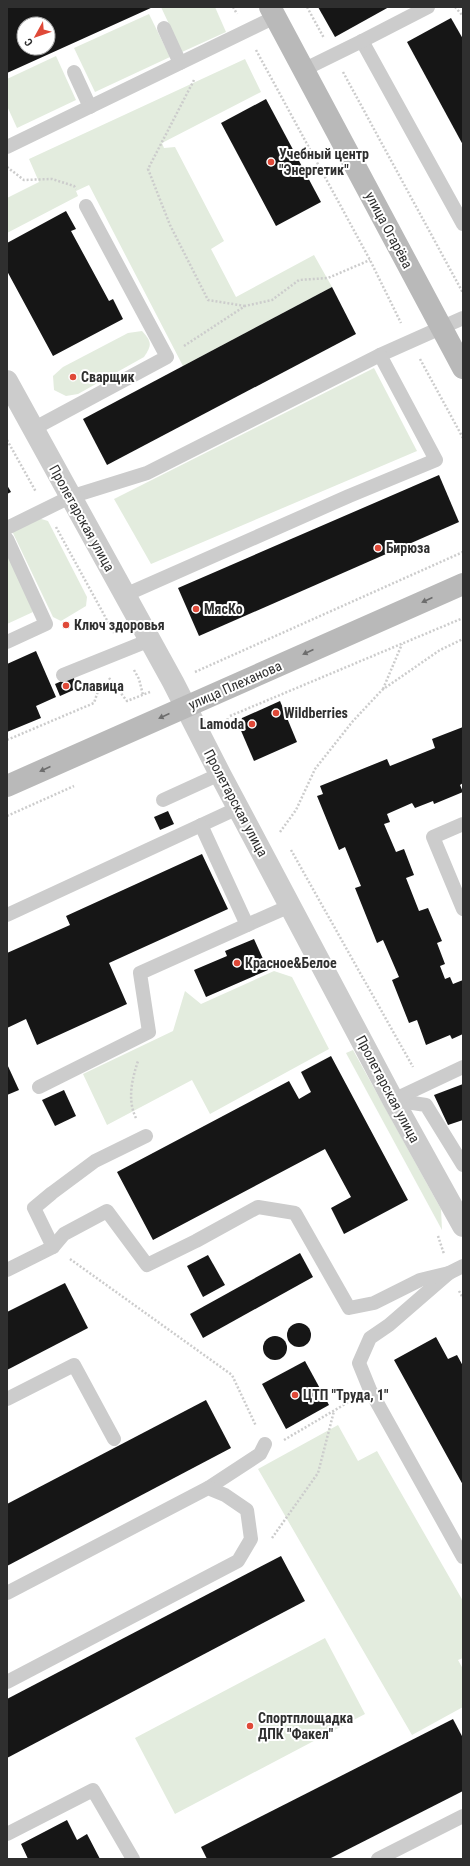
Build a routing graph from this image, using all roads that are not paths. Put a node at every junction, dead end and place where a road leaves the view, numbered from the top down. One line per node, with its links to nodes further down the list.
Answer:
1 (428, 7): 4 (lane)
2 (273, 12): 5 (lane); 6 (main road, улица Огарёва)
3 (164, 28): 5 (lane)
4 (362, 42): 6 (lane); 11 (lane)
5 (180, 63): 8 (lane)
6 (304, 70): 13 (main road, улица Огарёва)
7 (74, 72): 8 (lane)
8 (90, 106): 9 (lane)
9 (7, 147)
10 (86, 206): 17 (lane)
11 (463, 224)
12 (463, 318): 13 (lane)
13 (441, 327): 14 (lane); 15 (main road, улица Огарёва)
14 (380, 355): 18 (lane); 22 (lane)
15 (463, 368)
16 (7, 381): 17 (street, Пролетарская улица)
17 (33, 429): 18 (street, Пролетарская улица)
18 (70, 497): 19 (lane); 22 (street, Пролетарская улица)
19 (7, 528)
20 (7, 539): 24 (lane)
21 (463, 584): 26 (main road, улица Плеханова, one-way to 26)
22 (126, 595): 23 (street, Пролетарская улица)
23 (150, 640): 25 (lane); 26 (street, Пролетарская улица)
24 (7, 642)
25 (63, 675)
26 (185, 707): 27 (street, Пролетарская улица); 28 (main road, улица Плеханова, one-way to 28)
27 (220, 774): 29 (lane); 30 (street, Пролетарская улица)
28 (7, 786)
29 (163, 800)
30 (238, 808): 32 (lane); 33 (street, Пролетарская улица)
31 (463, 824): 34 (lane)
32 (201, 825): 35 (lane); 36 (lane)
33 (290, 906): 36 (lane); 39 (street, Пролетарская улица)
34 (463, 909)
35 (7, 915)
36 (247, 925): 38 (lane)
37 (463, 1067): 39 (lane)
38 (39, 1087)
39 (393, 1100): 41 (lane); 43 (street, Пролетарская улица)
40 (146, 1136): 44 (lane)
41 (458, 1145): 42 (lane)
42 (463, 1165)
43 (463, 1226)
44 (53, 1247): 46 (lane); 47 (lane)
45 (463, 1266): 47 (lane)
46 (7, 1270)
47 (449, 1273): 52 (lane)
48 (7, 1399): 49 (lane)
49 (114, 1439)
50 (263, 1449): 51 (lane)
51 (208, 1488): 53 (lane); 54 (lane)
52 (463, 1557)
53 (7, 1593)
54 (7, 1682)
55 (463, 1816): 58 (lane)
56 (7, 1834): 57 (lane)
57 (133, 1859)
58 (378, 1859)

